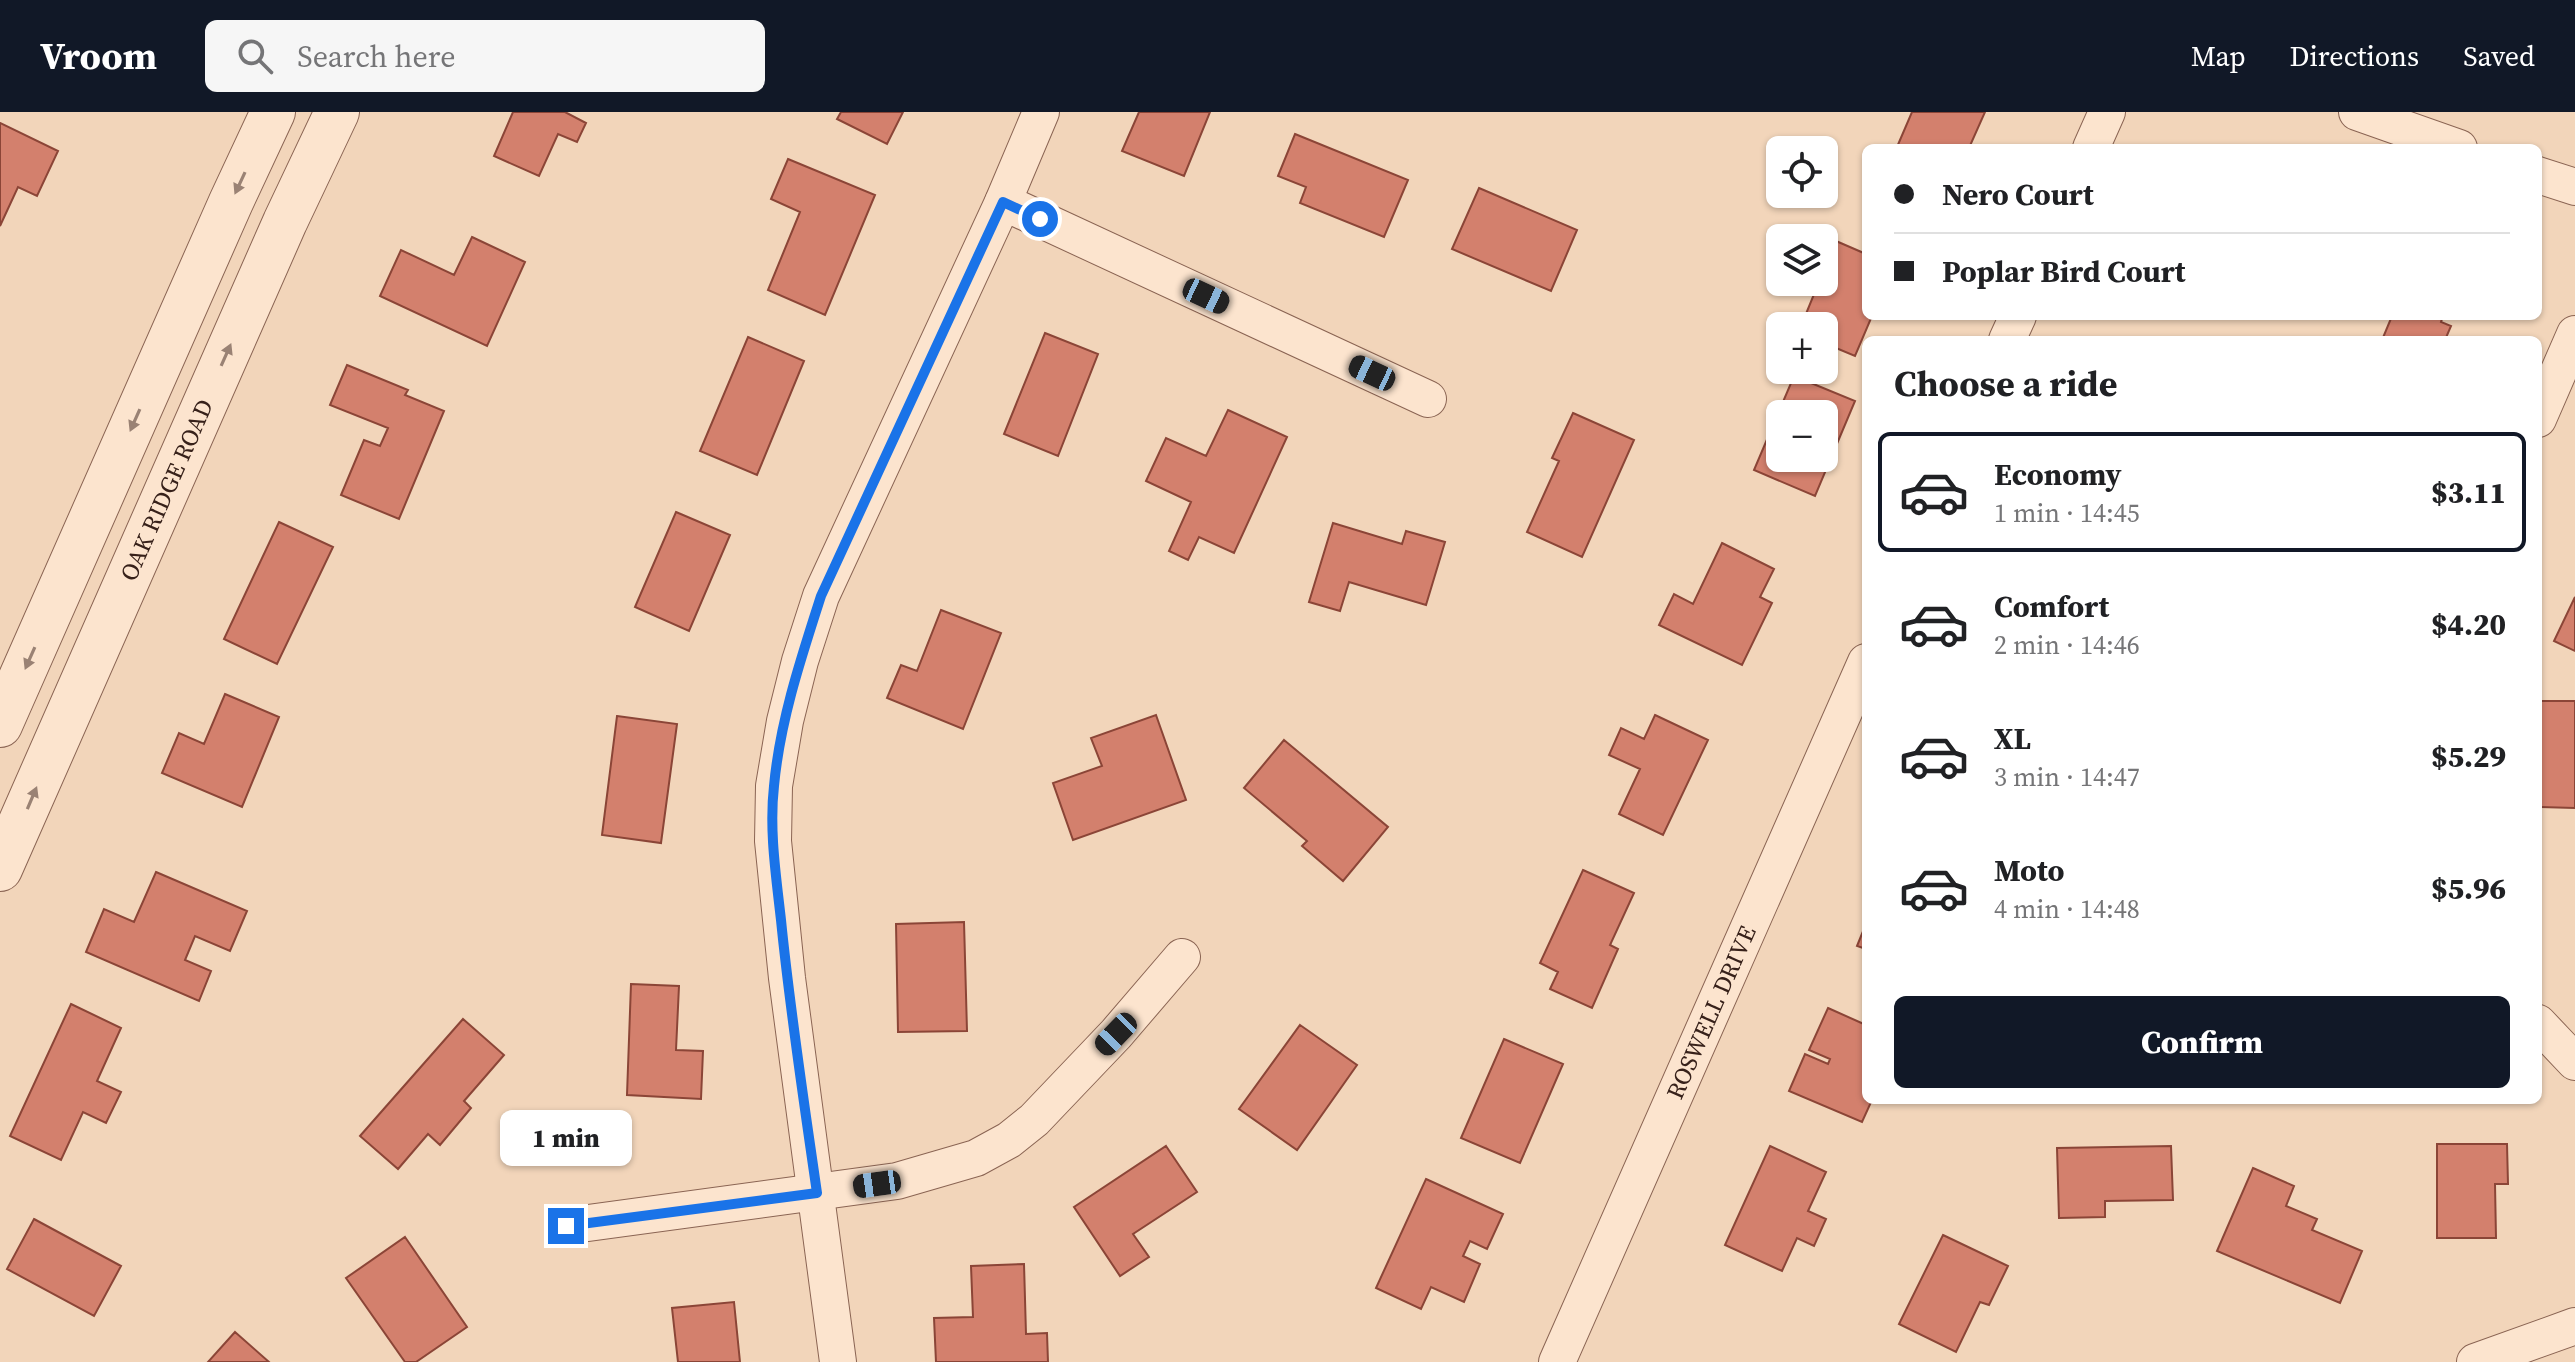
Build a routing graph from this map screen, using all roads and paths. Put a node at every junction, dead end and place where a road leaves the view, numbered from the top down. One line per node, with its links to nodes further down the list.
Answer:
1 (273, 112): 15 (street, one-way to 15)
2 (337, 112): 16 (street, OAK RIDGE ROAD, one-way to 2)
3 (1041, 112): 10 (street)
4 (2107, 112): 6 (street)
5 (2357, 112): 7 (street)
6 (2093, 144)
7 (2448, 144)
8 (2542, 176): 9 (street)
9 (2575, 187)
10 (1003, 202): 12 (street); 20 (street)
11 (2575, 334): 13 (street)
12 (1428, 399)
13 (2542, 410)
14 (1862, 671): 24 (street, ROSWELL DRIVE)
15 (0, 725)
16 (0, 869)
17 (1182, 957): 20 (street)
18 (2542, 1027): 19 (street)
19 (2575, 1062)
20 (817, 1193): 21 (street); 23 (street)
21 (566, 1226)
22 (2575, 1326): 25 (street)
23 (838, 1362)
24 (1557, 1362)
25 (2475, 1362)

